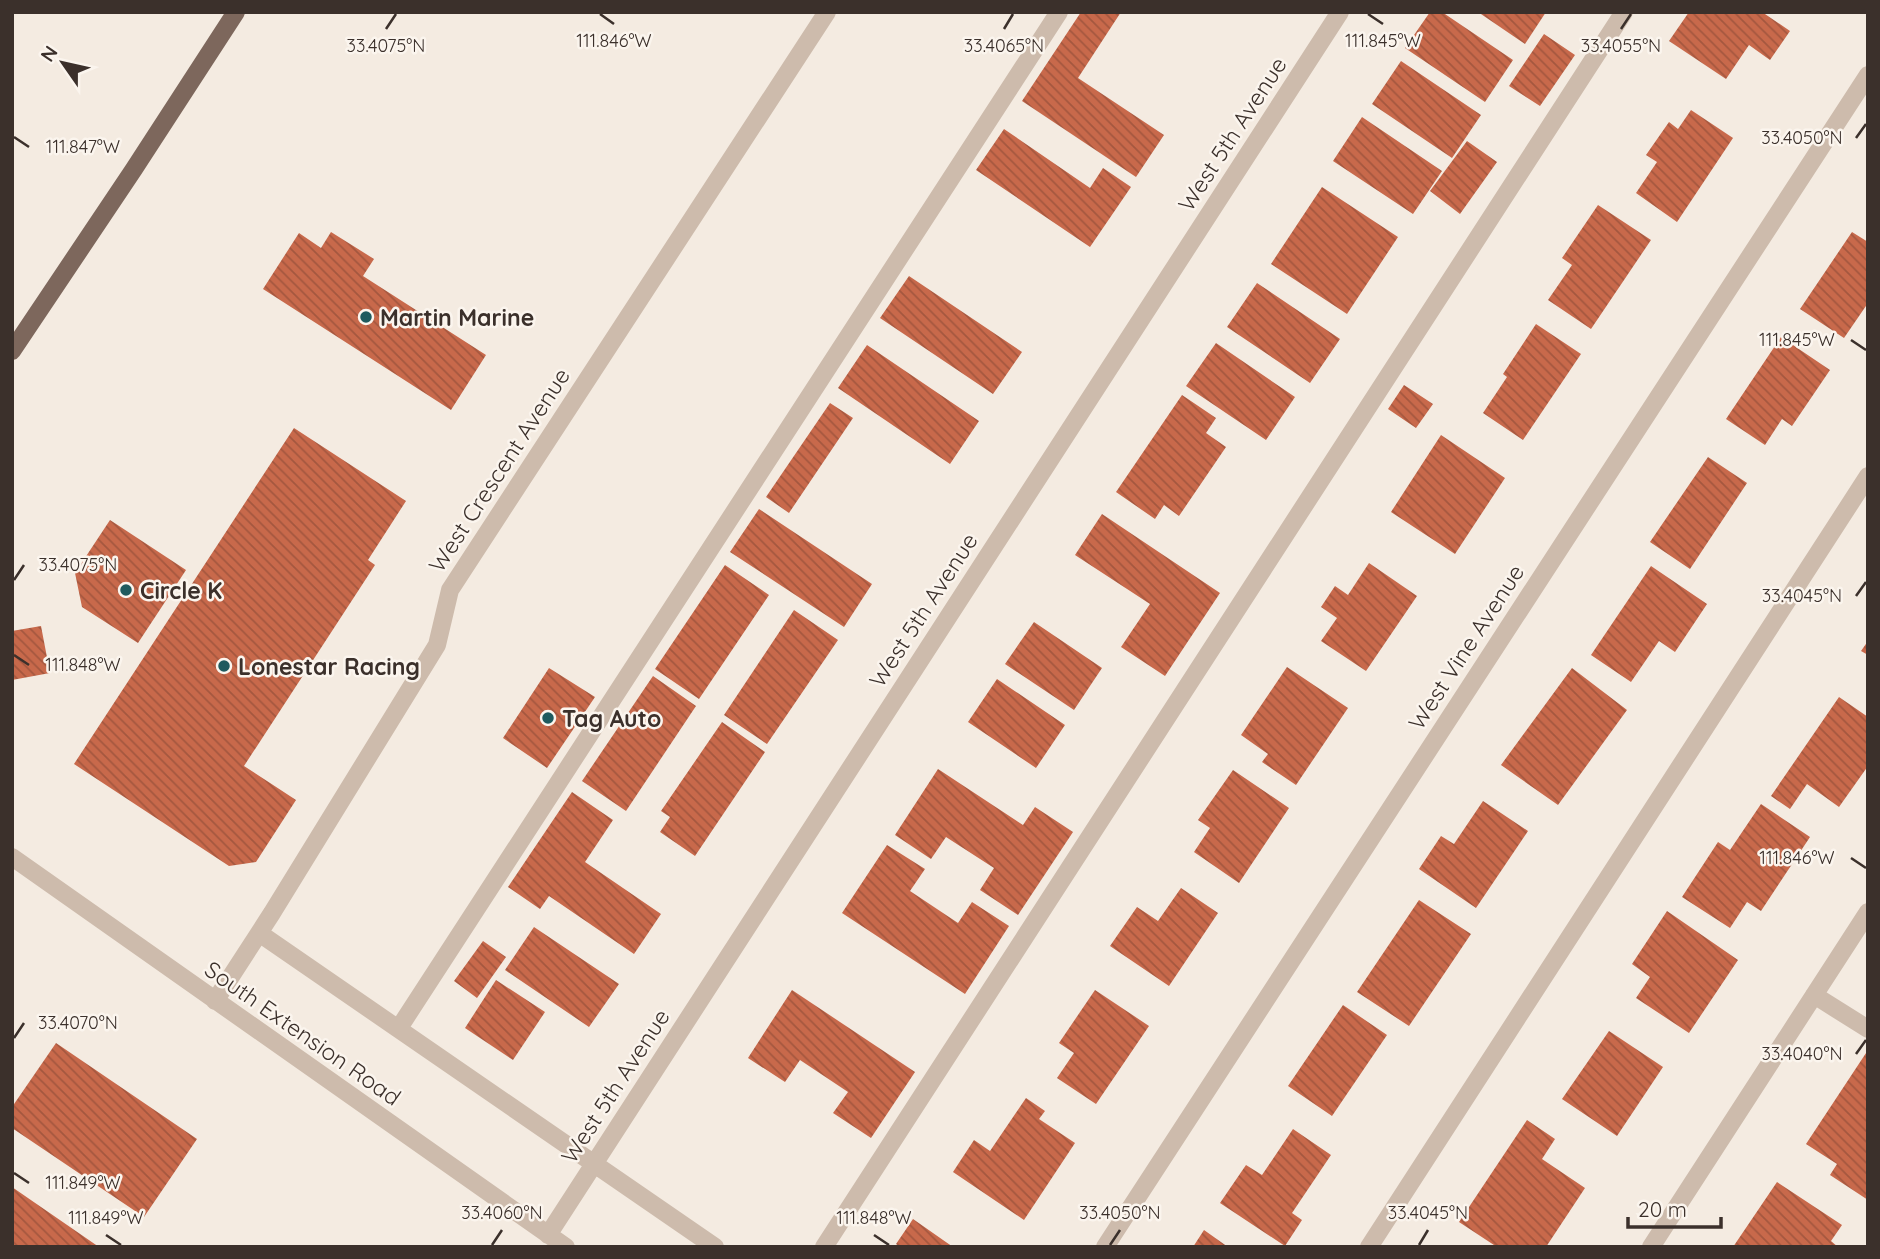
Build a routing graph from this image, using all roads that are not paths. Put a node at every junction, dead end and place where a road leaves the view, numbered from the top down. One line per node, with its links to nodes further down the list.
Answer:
1 (236, 12): 7 (main road)
2 (827, 12): 11 (street, West Crescent Avenue)
3 (1059, 12): 14 (street)
4 (1340, 12): 16 (street, West 5th Avenue)
5 (1624, 12): 20 (street)
6 (1868, 75): 21 (street, West Vine Avenue)
7 (12, 351)
8 (1868, 476): 22 (street)
9 (12, 857): 13 (street, South Extension Road)
10 (1868, 912): 12 (street)
11 (259, 933): 13 (street, West Crescent Avenue); 14 (street)
12 (1814, 995): 15 (street); 23 (street)
13 (215, 1001): 17 (street, South Extension Road)
14 (399, 1028): 16 (street)
15 (1868, 1029)
16 (594, 1164): 17 (street, West 5th Avenue); 19 (street)
17 (548, 1235): 18 (street, South Extension Road)
18 (566, 1247)
19 (715, 1247)
20 (824, 1247)
21 (1105, 1247)
22 (1369, 1247)
23 (1651, 1247)

